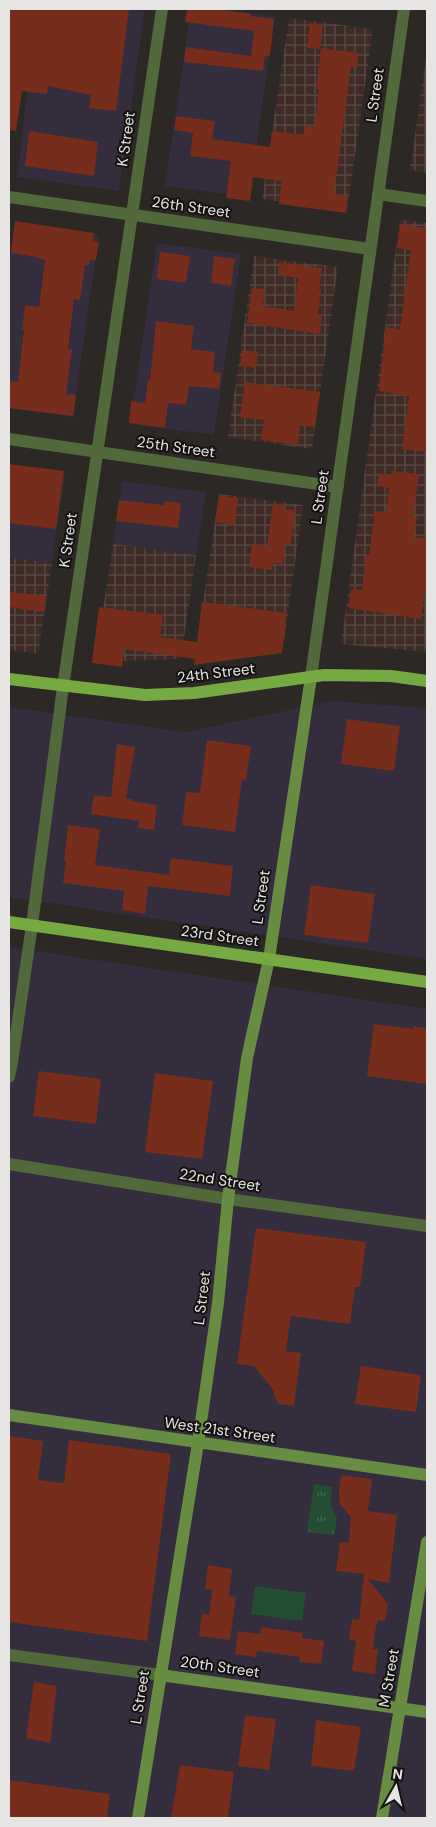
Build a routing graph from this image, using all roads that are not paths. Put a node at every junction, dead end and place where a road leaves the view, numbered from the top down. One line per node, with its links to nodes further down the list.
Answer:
1 (162, 9): 6 (street, K Street)
2 (401, 9): 3 (street, L Street)
3 (378, 194): 5 (street); 7 (street, L Street)
4 (9, 197): 6 (street, 26th Street)
5 (427, 201)
6 (132, 215): 7 (street, 26th Street); 9 (street, K Street)
7 (370, 249): 10 (street, L Street)
8 (9, 440): 9 (street, 25th Street)
9 (97, 452): 10 (street, 25th Street); 14 (street, K Street)
10 (338, 487): 11 (street, L Street)
11 (311, 677): 13 (main road, 24th Street); 14 (main road, 24th Street); 17 (street, L Street)
12 (9, 679): 14 (main road, 24th Street)
13 (427, 680)
14 (63, 686): 16 (street, K Street)
15 (9, 922): 16 (main road, 23rd Street)
16 (32, 925): 17 (main road, 23rd Street); 19 (street, K Street)
17 (268, 959): 18 (main road, 23rd Street); 21 (street, L Street)
18 (427, 982)
19 (9, 1077)
20 (9, 1164): 21 (street, 22nd Street)
21 (228, 1199): 22 (street, 22nd Street); 24 (street, L Street)
22 (427, 1226)
23 (9, 1416): 24 (street, West 21st Street)
24 (198, 1443): 25 (street, West 21st Street); 28 (street, L Street)
25 (427, 1475)
26 (427, 1542): 29 (street, M Street)
27 (9, 1656): 28 (street, 20th Street)
28 (160, 1675): 29 (street, 20th Street); 31 (street, L Street)
29 (400, 1709): 30 (street, 20th Street); 32 (street, M Street)
30 (427, 1712)
31 (138, 1818)
32 (382, 1818)

